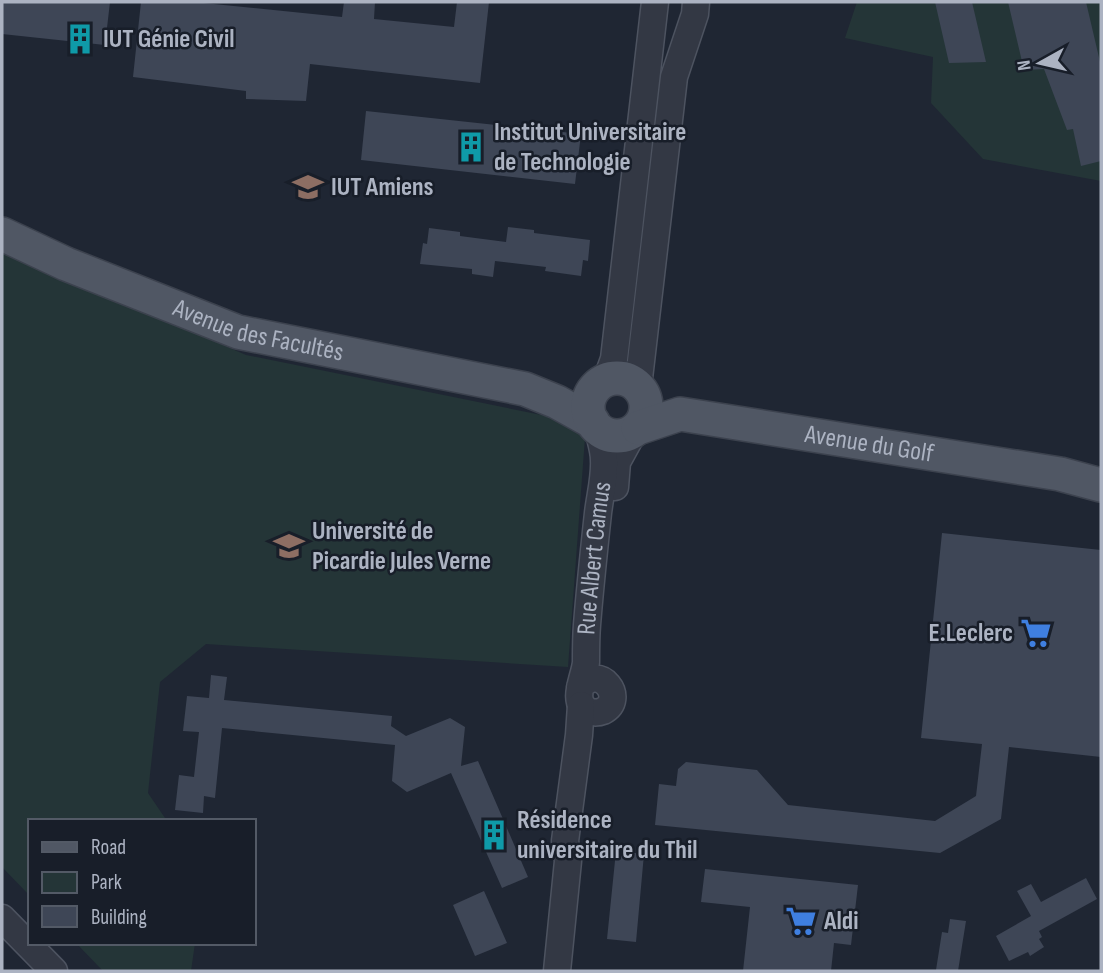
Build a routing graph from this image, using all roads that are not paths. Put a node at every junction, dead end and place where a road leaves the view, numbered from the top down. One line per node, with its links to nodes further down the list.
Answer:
1 (654, 2): 4 (street)
2 (696, 2): 6 (street)
3 (2, 234): 5 (main road, Avenue des Facultés)
4 (603, 382): 5 (main road, Avenue des Facultés); 6 (main road); 8 (main road)
5 (525, 389): 8 (main road, Avenue des Facultés)
6 (641, 390): 7 (main road); 9 (main road)
7 (680, 414): 9 (main road, Avenue du Golf); 10 (main road, Avenue du Golf)
8 (596, 426): 9 (main road); 11 (street, Rue Albert Camus)
9 (636, 429): 11 (street, Rue Albert Camus)
10 (1101, 485)
11 (592, 696): 16 (street, Rue Albert Camus)
12 (2, 918): 13 (street)
13 (28, 944)
14 (28, 945): 15 (street)
15 (54, 971)
16 (557, 971)

